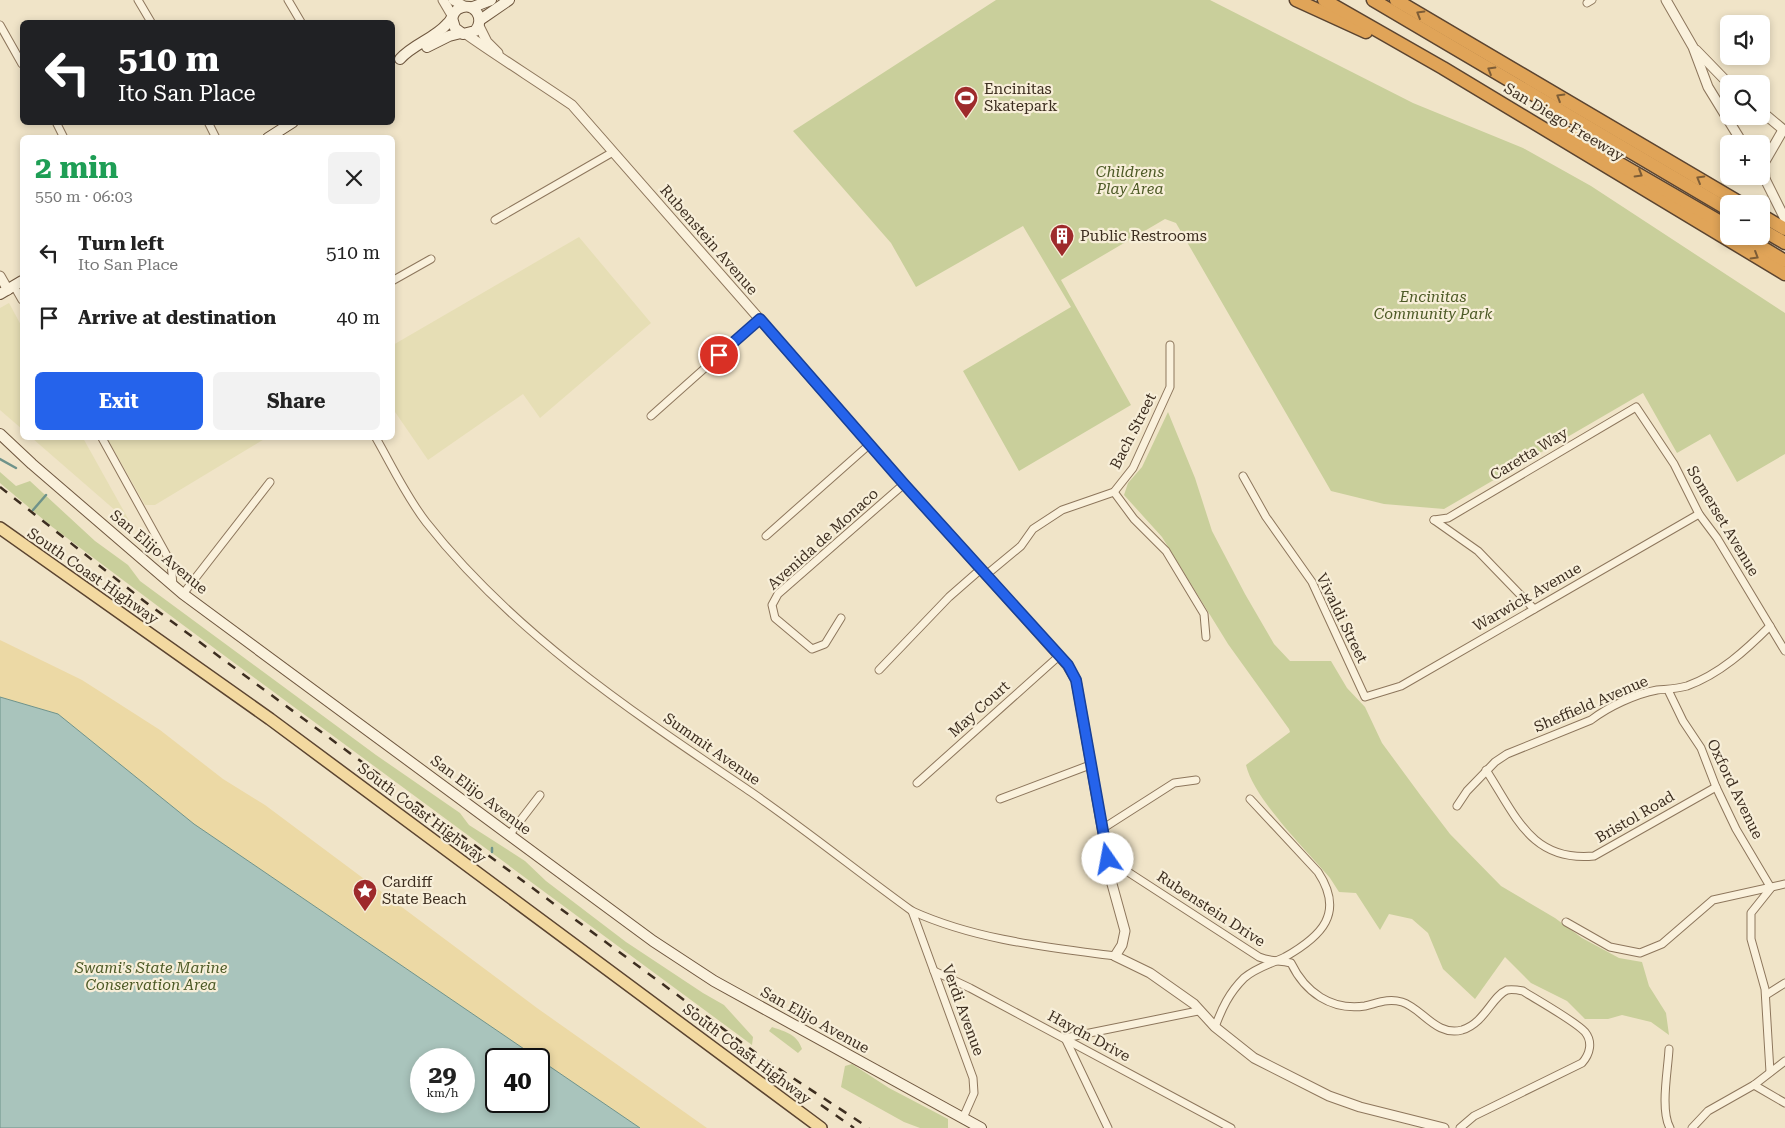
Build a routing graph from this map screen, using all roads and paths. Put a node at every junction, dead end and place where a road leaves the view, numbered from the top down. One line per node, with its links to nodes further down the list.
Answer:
1 (138, 0): 15 (street)
2 (288, 0): 16 (street)
3 (443, 0): 14 (street)
4 (453, 0): 13 (street)
5 (491, 0): 13 (main road)
6 (508, 0): 17 (main road)
7 (1296, 0): 24 (highway)
8 (1324, 0): 24 (highway, San Diego Freeway)
9 (1340, 0): 39 (highway, one-way to 39)
10 (1373, 0): 35 (highway, one-way to 10)
11 (1396, 0): 34 (highway, San Diego Freeway, one-way to 11)
12 (1666, 0): 20 (street)
13 (468, 7): 14 (main road); 17 (main road)
14 (452, 17): 19 (main road); 23 (main road)
15 (149, 20)
16 (300, 20)
17 (480, 23): 19 (main road); 21 (street, Rubenstein Avenue)
18 (0, 25): 22 (street)
19 (463, 34): 21 (street, Rubenstein Avenue); 23 (main road)
20 (1693, 47): 25 (street); 30 (street)
21 (503, 59): 31 (street, Rubenstein Avenue)
22 (20, 60)
23 (396, 61)
24 (1443, 68): 46 (highway, San Diego Freeway, one-way to 46)
25 (1720, 75)
26 (1770, 118): 28 (street)
27 (288, 125): 29 (main road)
28 (1784, 130): 32 (street)
29 (273, 135)
30 (1737, 135)
31 (613, 152): 37 (street); 51 (street, Rubenstein Avenue)
32 (1770, 153)
33 (1766, 185): 36 (street)
34 (1727, 195)
35 (1720, 205)
36 (1785, 219)
37 (495, 220)
38 (1770, 220): 40 (highway)
39 (1720, 222)
40 (1785, 229)
41 (1770, 235): 42 (highway)
42 (1785, 243)
43 (1759, 245): 45 (highway)
44 (431, 259): 48 (street)
45 (1785, 260)
46 (1785, 274)
47 (0, 276): 49 (street)
48 (395, 279)
49 (11, 288): 50 (street)
50 (20, 298)
51 (760, 319): 54 (street); 58 (street, Rubenstein Avenue)
52 (1170, 345): 62 (street, Bach Street)
53 (1636, 407): 63 (street, Somerset Avenue); 69 (street, Caretta Way)
54 (651, 416)
55 (0, 434): 67 (main road, San Elijo Avenue)
56 (103, 440): 67 (street)
57 (377, 440): 92 (street, Summit Avenue)
58 (870, 444): 61 (street, Rubenstein Avenue); 65 (street)
59 (1243, 476): 77 (street, Vivaldi Street)
60 (270, 482): 68 (street)
61 (904, 484): 66 (street, Rubenstein Avenue); 70 (street, Avenida de Monaco)
62 (1114, 492): 66 (street, Bach Street); 72 (street)
63 (1700, 514): 69 (street, Warwick Avenue); 71 (street, Somerset Avenue)
64 (0, 528): 108 (main road, South Coast Highway)
65 (766, 536)
66 (983, 572): 74 (street, Rubenstein Avenue); 75 (street, Bach Street)
67 (173, 585): 68 (main road, San Elijo Avenue)
68 (183, 594): 88 (main road, San Elijo Avenue)
69 (1534, 609): 77 (street, Warwick Avenue)
70 (841, 618)
71 (1770, 626): 73 (street, Somerset Avenue); 76 (street, Sheffield Avenue)
72 (1206, 637)
73 (1785, 651)
74 (1059, 656): 78 (street, Rubenstein Avenue); 81 (street, May Court)
75 (879, 670)
76 (1668, 690): 79 (street, Sheffield Avenue); 82 (street, Oxford Avenue)
77 (1365, 697)
78 (1090, 765): 84 (street); 87 (street, Rubenstein Avenue)
79 (1486, 770): 82 (street, Bristol Road); 86 (street, Sheffield Avenue)
80 (1196, 780): 87 (street)
81 (917, 783)
82 (1716, 788): 91 (street, Oxford Avenue)
83 (540, 795): 88 (street)
84 (1000, 798)
85 (1250, 799): 95 (street)
86 (1457, 806)
87 (1102, 829): 89 (street, Rubenstein Avenue)
88 (510, 834): 107 (main road, San Elijo Avenue)
89 (1108, 859): 94 (street, Rubenstein Avenue); 95 (street, Rubenstein Drive)
90 (1785, 884): 91 (street)
91 (1771, 888): 93 (street); 98 (street)
92 (912, 911): 94 (street, Summit Avenue); 96 (street, Verdi Avenue)
93 (1566, 922)
94 (1115, 956): 99 (street)
95 (1272, 962): 100 (street); 113 (street, Rubenstein Drive)
96 (934, 971): 101 (street, Haydn Drive); 107 (street, Verdi Avenue)
97 (1785, 983): 98 (street)
98 (1766, 995): 104 (street)
99 (1198, 1011): 100 (street); 101 (street)
100 (1215, 1027): 112 (street)
101 (1065, 1038): 110 (street); 111 (street, Haydn Drive)
102 (1669, 1049): 114 (street)
103 (1785, 1062): 104 (street)
104 (1770, 1072): 105 (street)
105 (1754, 1085): 106 (street); 115 (street)
106 (1785, 1103)
107 (963, 1118): 109 (main road, San Elijo Avenue)
108 (822, 1128)
109 (981, 1128)
110 (1108, 1128)
111 (1231, 1128)
112 (1444, 1128)
113 (1460, 1128)
114 (1670, 1128)
115 (1692, 1128)

